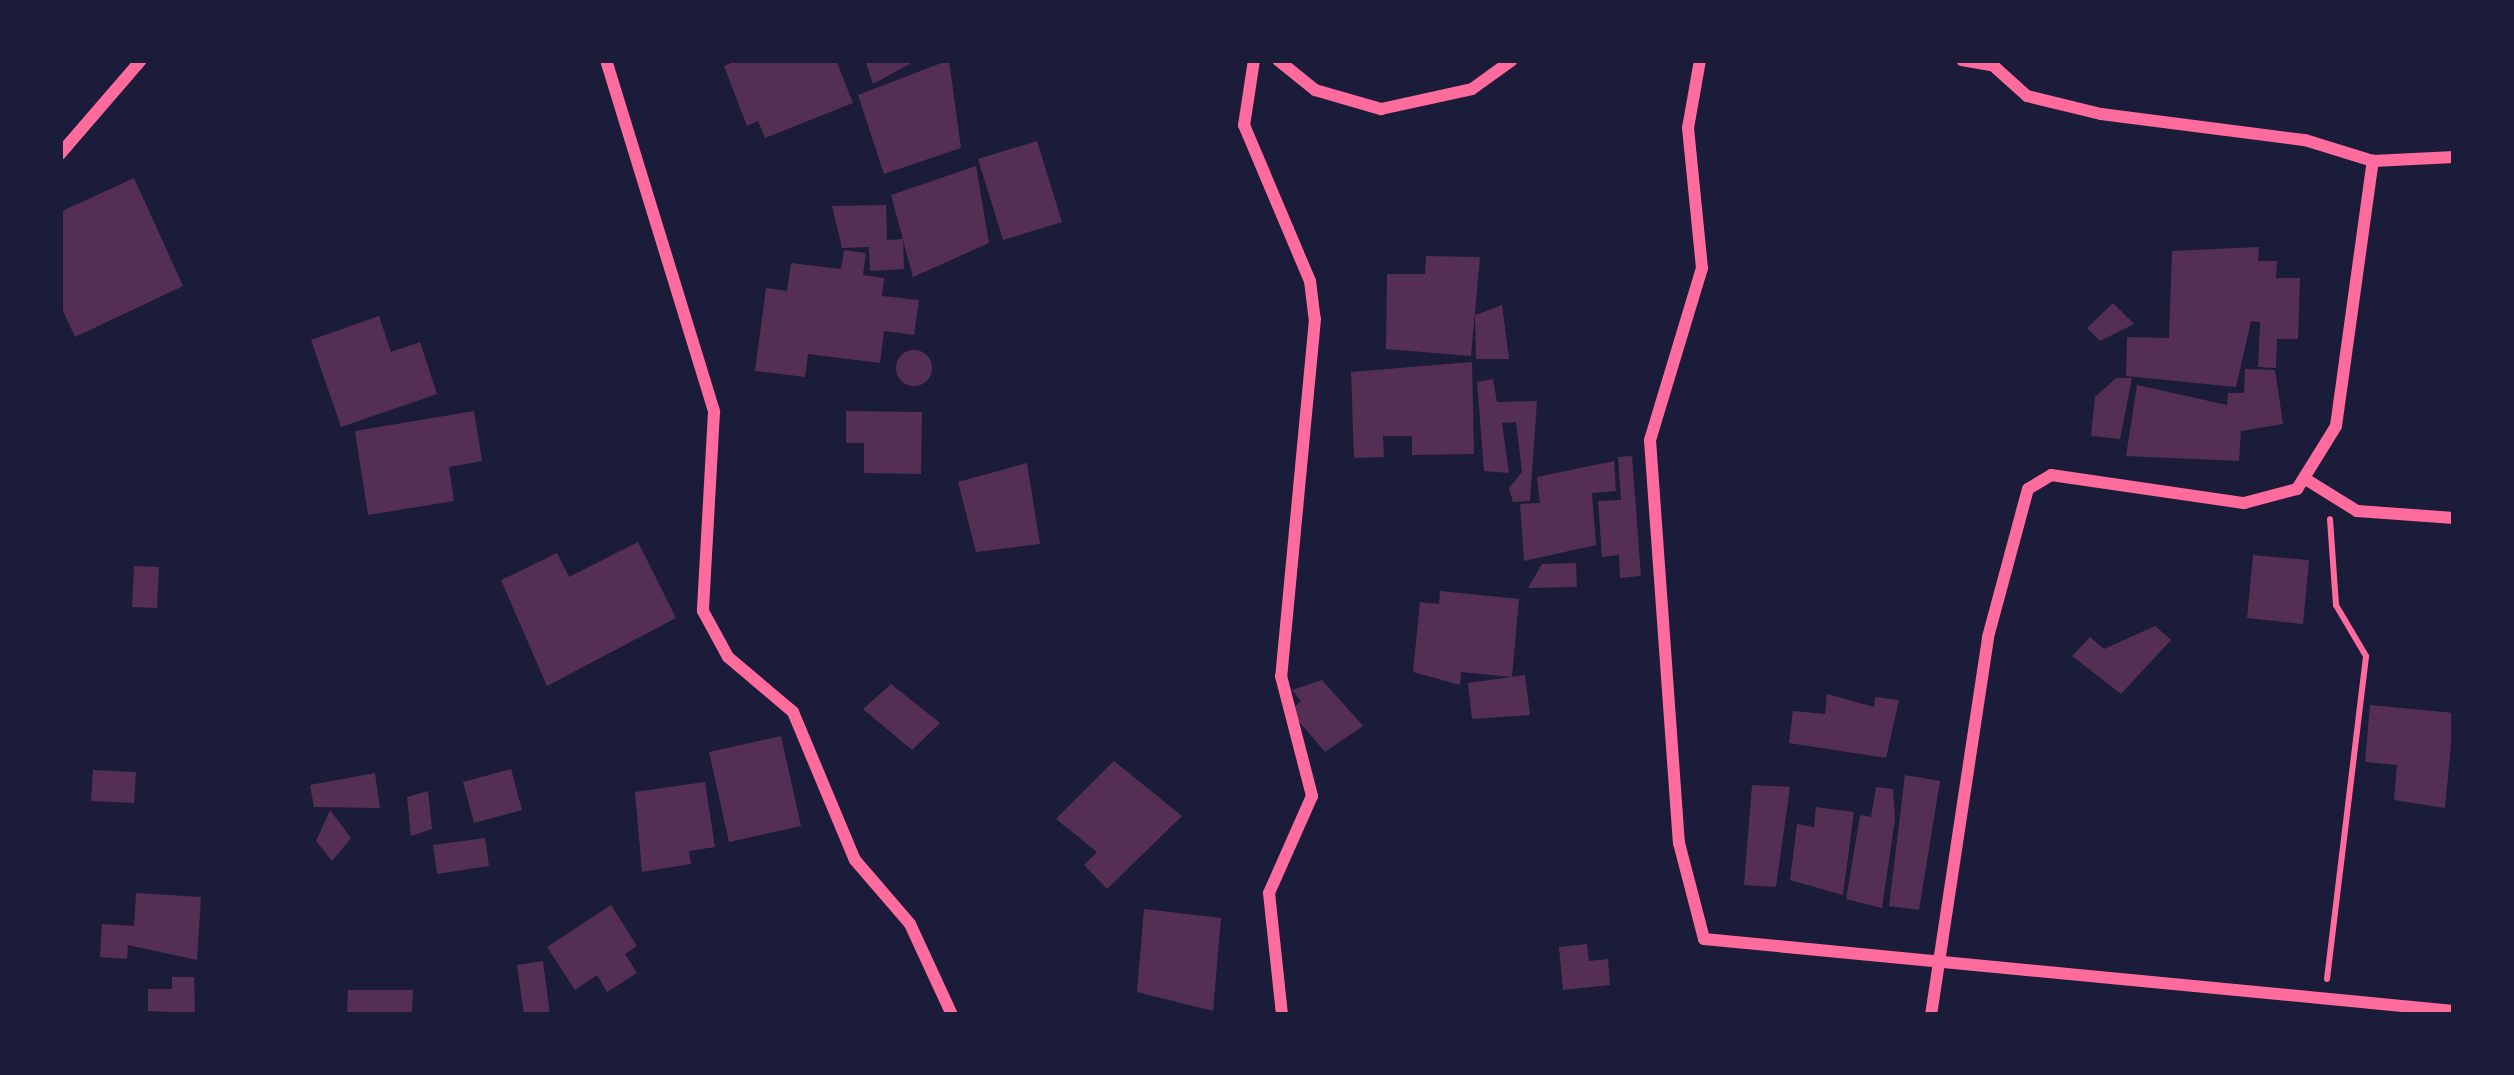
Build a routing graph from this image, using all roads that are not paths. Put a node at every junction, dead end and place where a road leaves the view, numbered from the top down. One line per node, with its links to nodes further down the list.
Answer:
1 (141, 60): 9 (street)
2 (606, 60): 16 (street)
3 (1254, 60): 17 (street)
4 (1278, 60): 5 (street)
5 (1512, 60)
6 (1700, 60): 14 (street)
7 (1962, 60): 8 (street)
8 (1989, 63): 11 (street)
9 (60, 154)
10 (2454, 157): 11 (street)
11 (2373, 161): 12 (street)
12 (2307, 479): 13 (street); 14 (street)
13 (2454, 518)
14 (1938, 969): 15 (street); 18 (street)
15 (2454, 1010)
16 (952, 1015)
17 (1282, 1015)
18 (1931, 1015)

